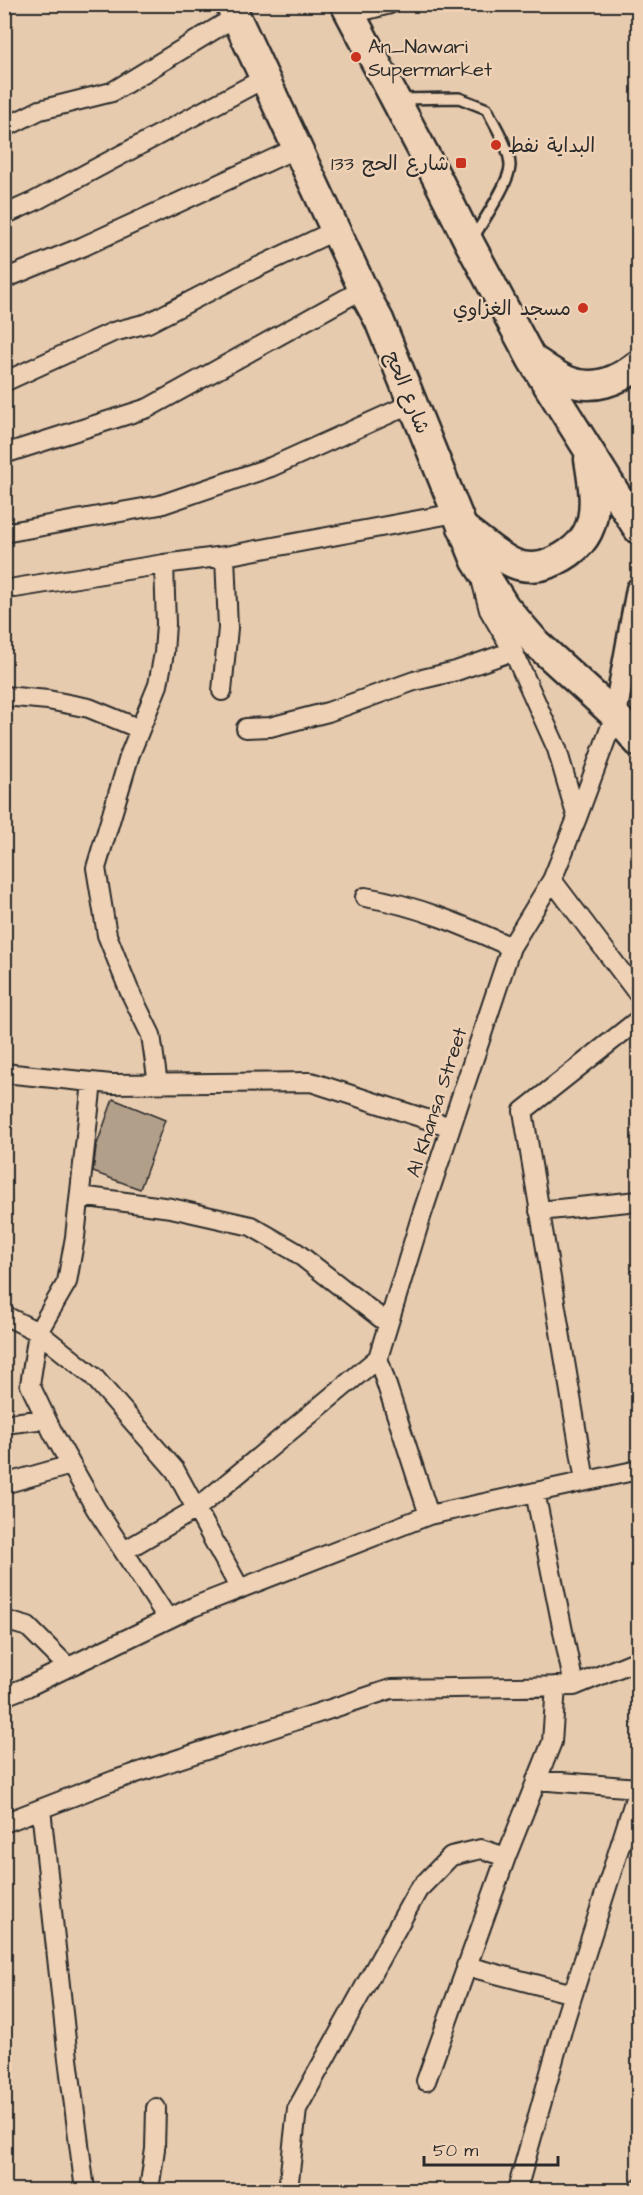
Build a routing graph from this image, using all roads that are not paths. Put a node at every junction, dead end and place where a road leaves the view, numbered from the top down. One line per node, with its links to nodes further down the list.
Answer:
1 (390, 4): 2 (street)
2 (348, 9): 5 (main road)
3 (233, 11): 4 (main road, شارع الحج); 6 (street)
4 (265, 78): 7 (main road, شارع الحج); 8 (street)
5 (394, 99): 10 (main road); 10 (lane)
6 (4, 128)
7 (297, 148): 9 (main road, شارع الحج); 11 (street)
8 (4, 215)
9 (336, 230): 12 (main road, شارع الحج); 15 (street)
10 (470, 244): 13 (main road)
11 (4, 279)
12 (363, 289): 16 (main road, شارع الحج); 18 (street)
13 (532, 360): 14 (main road); 17 (main road)
14 (639, 365)
15 (4, 382)
16 (412, 403): 19 (main road, شارع الحج); 21 (street)
17 (588, 451): 19 (main road); 20 (main road)
18 (4, 453)
19 (459, 520): 22 (street); 23 (main road, شارع الحج)
20 (639, 529)
21 (4, 533)
22 (225, 556): 24 (street); 28 (street)
23 (476, 561): 27 (street); 30 (main road, شارع الحج)
24 (164, 564): 25 (street); 32 (street)
25 (15, 588)
26 (639, 589): 30 (street)
27 (513, 651): 31 (street); 34 (street)
28 (222, 691)
29 (4, 696): 32 (street)
30 (615, 715): 33 (main road, شارع الحج); 34 (street, Al Khansa Street)
31 (246, 728)
32 (140, 729): 42 (street)
33 (639, 742)
34 (578, 818): 35 (street, Al Khansa Street)
35 (552, 880): 37 (street, Al Khansa Street); 38 (street)
36 (366, 897): 37 (street)
37 (511, 947): 43 (street, Al Khansa Street)
38 (639, 994)
39 (639, 1020): 46 (street)
40 (4, 1073): 41 (street)
41 (92, 1082): 42 (street); 44 (street)
42 (158, 1084): 43 (street)
43 (451, 1127): 48 (street, Al Khansa Street)
44 (80, 1196): 48 (street); 49 (street)
45 (639, 1201): 46 (street)
46 (539, 1211): 55 (street)
47 (4, 1315): 49 (street)
48 (387, 1323): 50 (street, Al Khansa Street)
49 (38, 1332): 51 (street); 58 (street)
50 (378, 1358): 58 (street); 59 (street)
51 (46, 1419): 52 (street); 53 (street)
52 (4, 1424)
53 (71, 1465): 56 (street); 60 (street)
54 (639, 1470): 55 (street)
55 (585, 1481): 57 (street)
56 (4, 1484)
57 (535, 1492): 59 (street); 66 (street)
58 (196, 1509): 60 (street); 61 (street)
59 (429, 1515): 61 (street)
60 (123, 1551): 62 (street)
61 (240, 1589): 62 (street)
62 (168, 1619): 65 (street)
63 (4, 1620): 65 (street)
64 (639, 1660): 66 (street)
65 (68, 1667): 67 (street)
66 (565, 1686): 68 (street); 70 (street)
67 (4, 1696)
68 (536, 1780): 69 (street); 72 (street)
69 (639, 1789): 74 (street)
70 (41, 1809): 71 (street); 77 (street)
71 (4, 1822)
72 (506, 1857): 73 (street); 79 (street)
73 (466, 1966): 74 (street); 75 (street)
74 (573, 1994): 80 (street)
75 (426, 2080)
76 (156, 2108): 78 (street)
77 (85, 2190)
78 (149, 2190)
79 (288, 2190)
80 (517, 2190)

